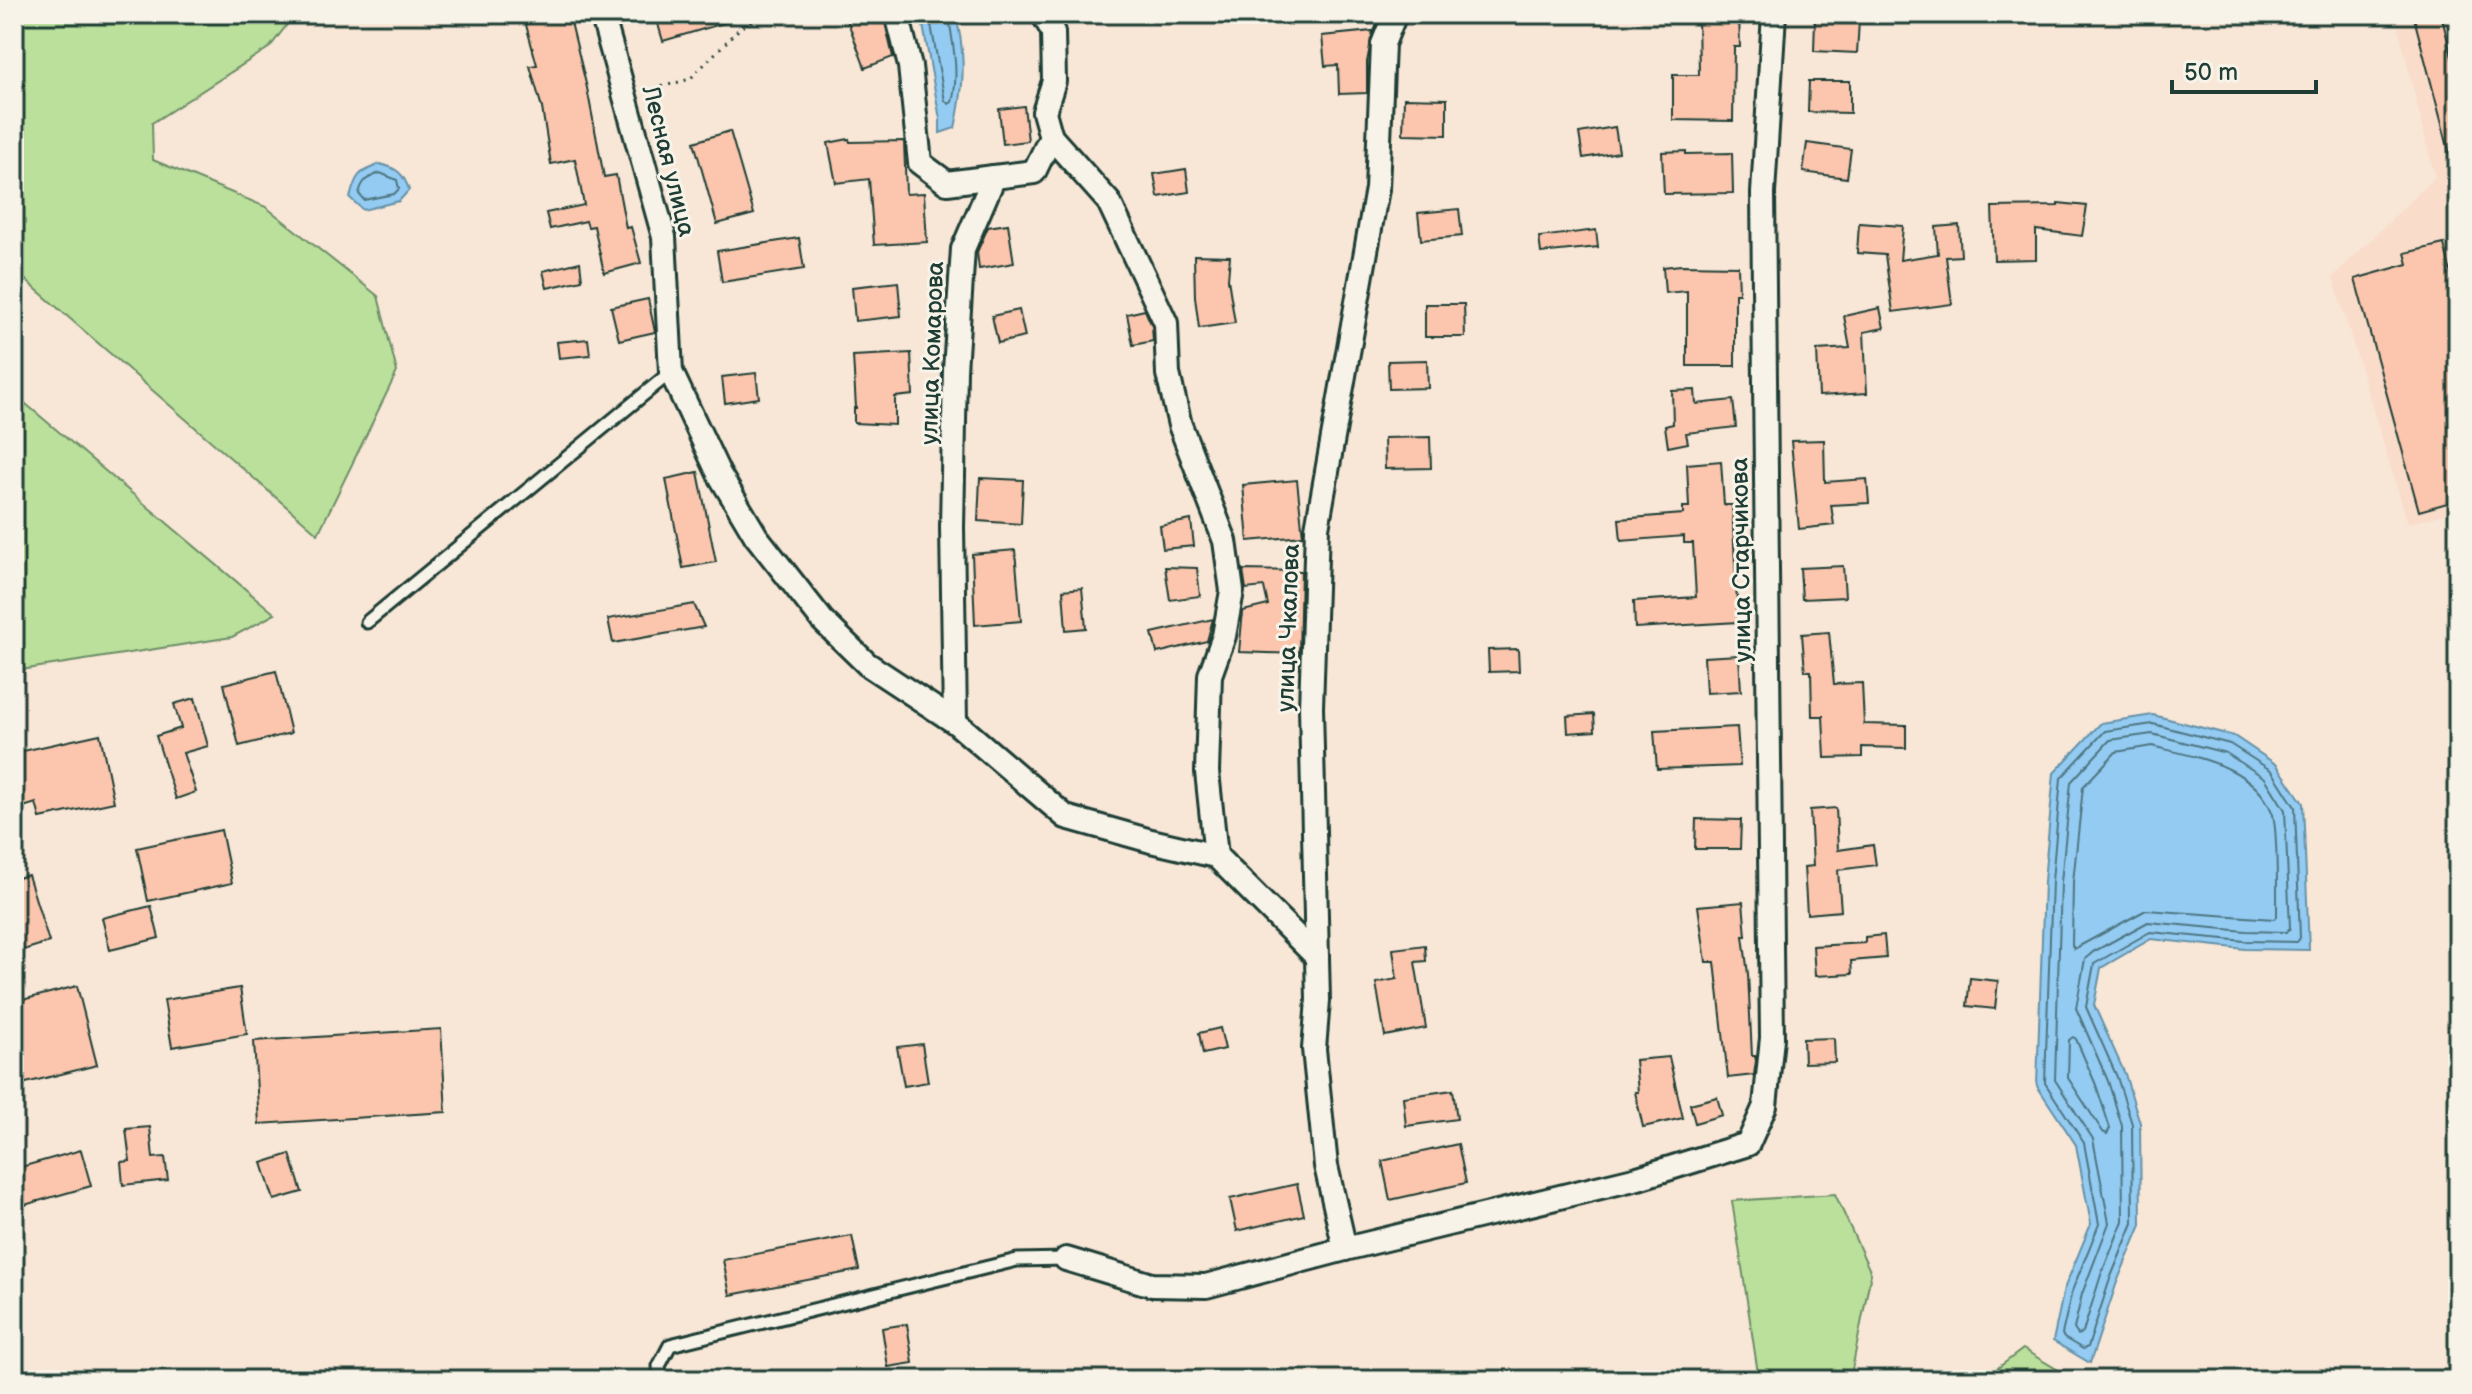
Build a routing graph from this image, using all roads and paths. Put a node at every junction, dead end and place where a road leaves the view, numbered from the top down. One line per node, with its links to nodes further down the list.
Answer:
1 (602, 14): 7 (street, Лесная улица)
2 (764, 14): 7 (path)
3 (897, 14): 9 (street)
4 (1043, 14): 8 (street)
5 (1395, 14): 14 (street, улица Чкалова)
6 (1774, 14): 15 (street, улица Старчикова)
7 (627, 96): 10 (street, Лесная улица)
8 (1051, 137): 9 (street); 13 (street)
9 (994, 177): 12 (street, улица Комарова)
10 (671, 372): 11 (lane); 12 (street)
11 (367, 622)
12 (955, 722): 13 (street)
13 (1216, 856): 14 (street)
14 (1317, 957): 15 (street, улица Чкалова)
15 (1345, 1249): 16 (street)
16 (1066, 1259): 17 (lane)
17 (660, 1380)

